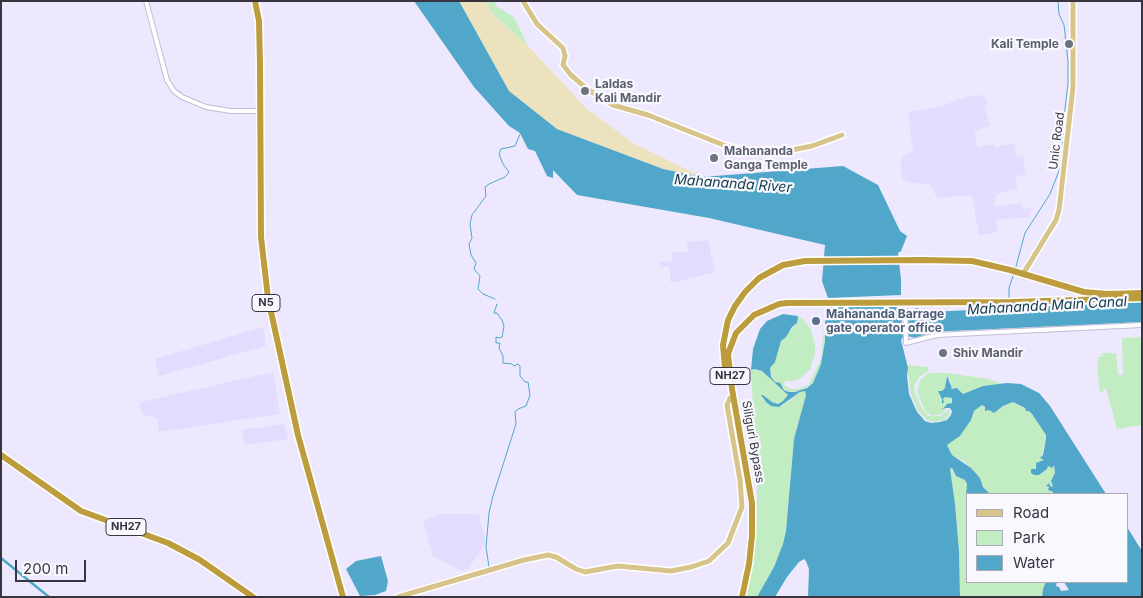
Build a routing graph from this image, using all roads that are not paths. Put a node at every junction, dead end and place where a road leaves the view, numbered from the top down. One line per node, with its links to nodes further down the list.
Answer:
1 (146, 1): 5 (street)
2 (255, 1): 5 (highway, N5)
3 (523, 1): 6 (main road)
4 (1073, 1): 8 (main road, Unic Road)
5 (260, 111): 7 (highway, N5)
6 (842, 135)
7 (260, 195): 17 (highway, N5); 18 (highway, N5)
8 (1022, 273): 9 (highway); 13 (highway, NH27)
9 (1142, 293)
10 (1142, 298): 11 (highway, NH27)
11 (904, 304): 12 (street); 15 (highway, Siliguri Bypass / NH27)
12 (1142, 325)
13 (730, 398): 15 (highway, NH27); 19 (main road)
14 (1, 455): 16 (highway, NH27)
15 (752, 518): 20 (highway, Siliguri Bypass / NH27)
16 (254, 597)
17 (339, 597)
18 (343, 597)
19 (398, 597)
20 (742, 597)

